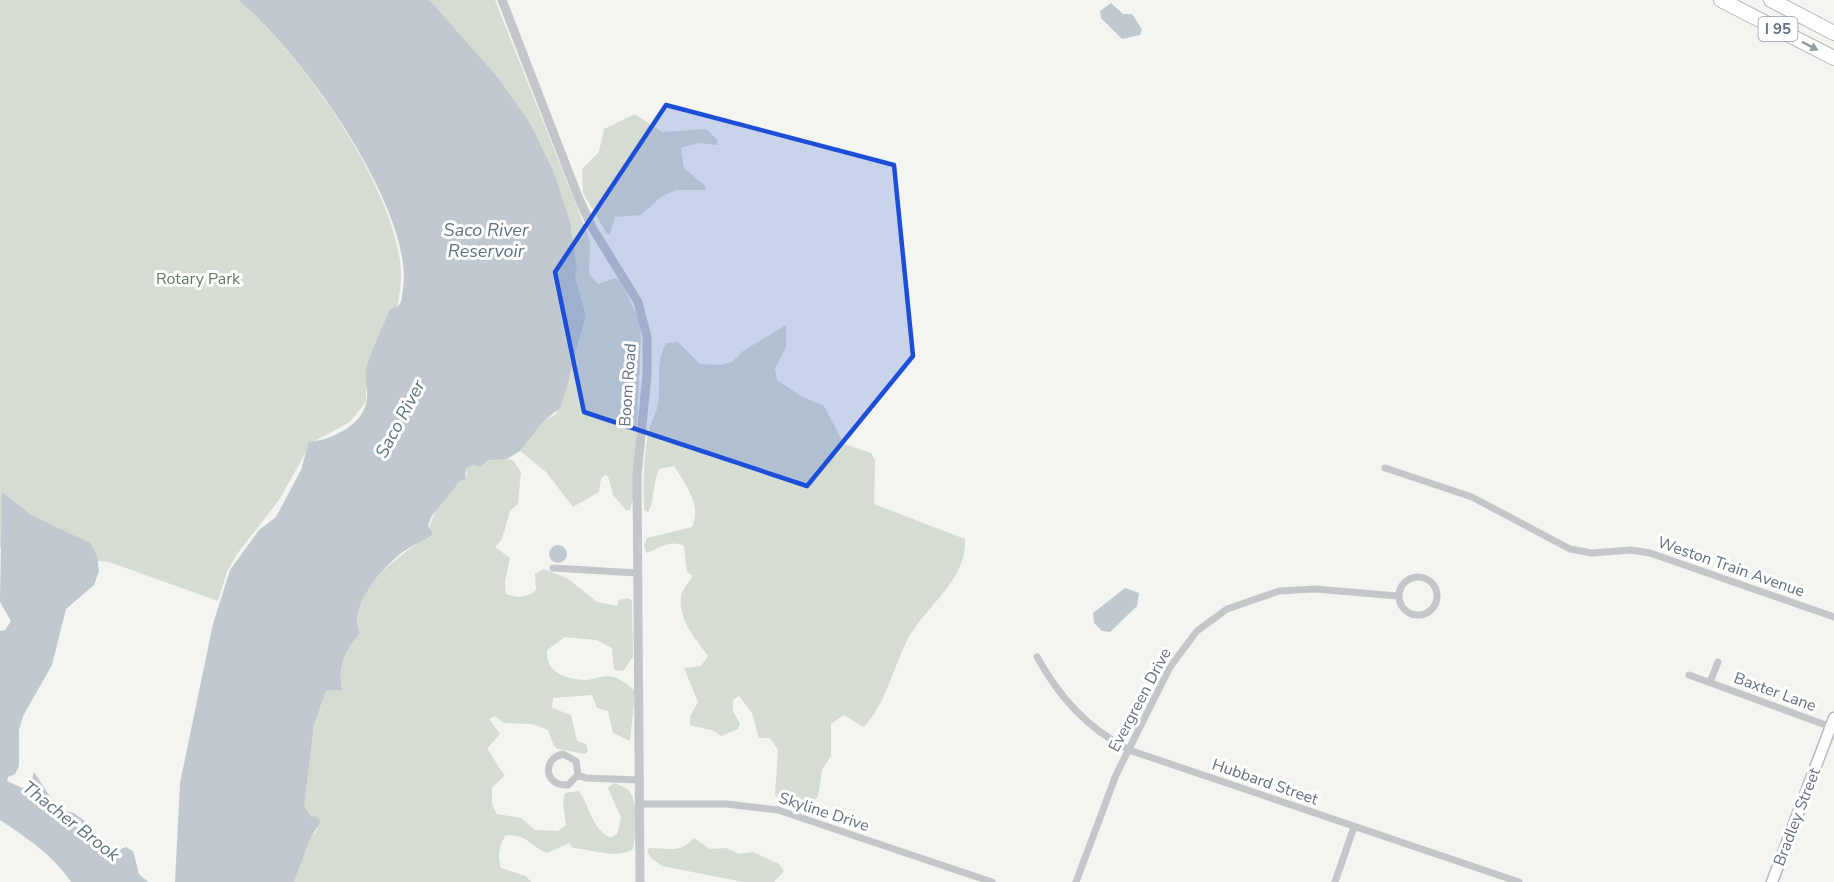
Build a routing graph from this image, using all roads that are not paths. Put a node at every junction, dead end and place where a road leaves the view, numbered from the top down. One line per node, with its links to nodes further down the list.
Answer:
1 (502, 0): 8 (street, Boom Road)
2 (1721, 0): 5 (highway, I 95, one-way to 5)
3 (1771, 0): 4 (highway, I 95)
4 (1834, 33)
5 (1834, 58)
6 (1385, 468): 10 (street, Weston Train Avenue)
7 (553, 568): 8 (street)
8 (637, 573): 18 (street, Boom Road)
9 (1398, 597): 9 (street); 16 (street, Evergreen Drive)
10 (1834, 617)
11 (1037, 657): 16 (street, Hubbard Street)
12 (1718, 662): 14 (street, Baxter Lane)
13 (1689, 675): 14 (street, Baxter Lane)
14 (1710, 682): 15 (street, Baxter Lane)
15 (1832, 722): 26 (main road, Bradley Street)
16 (1128, 750): 20 (street, Hubbard Street); 23 (street, Evergreen Drive)
17 (578, 775): 17 (street); 18 (street)
18 (639, 780): 19 (street, Boom Road)
19 (641, 804): 21 (street, Boom Road); 22 (street, Skyline Drive)
20 (1354, 827): 24 (street); 25 (street, Hubbard Street)
21 (640, 882)
22 (992, 882)
23 (1076, 882)
24 (1335, 882)
25 (1519, 882)
26 (1772, 882)

